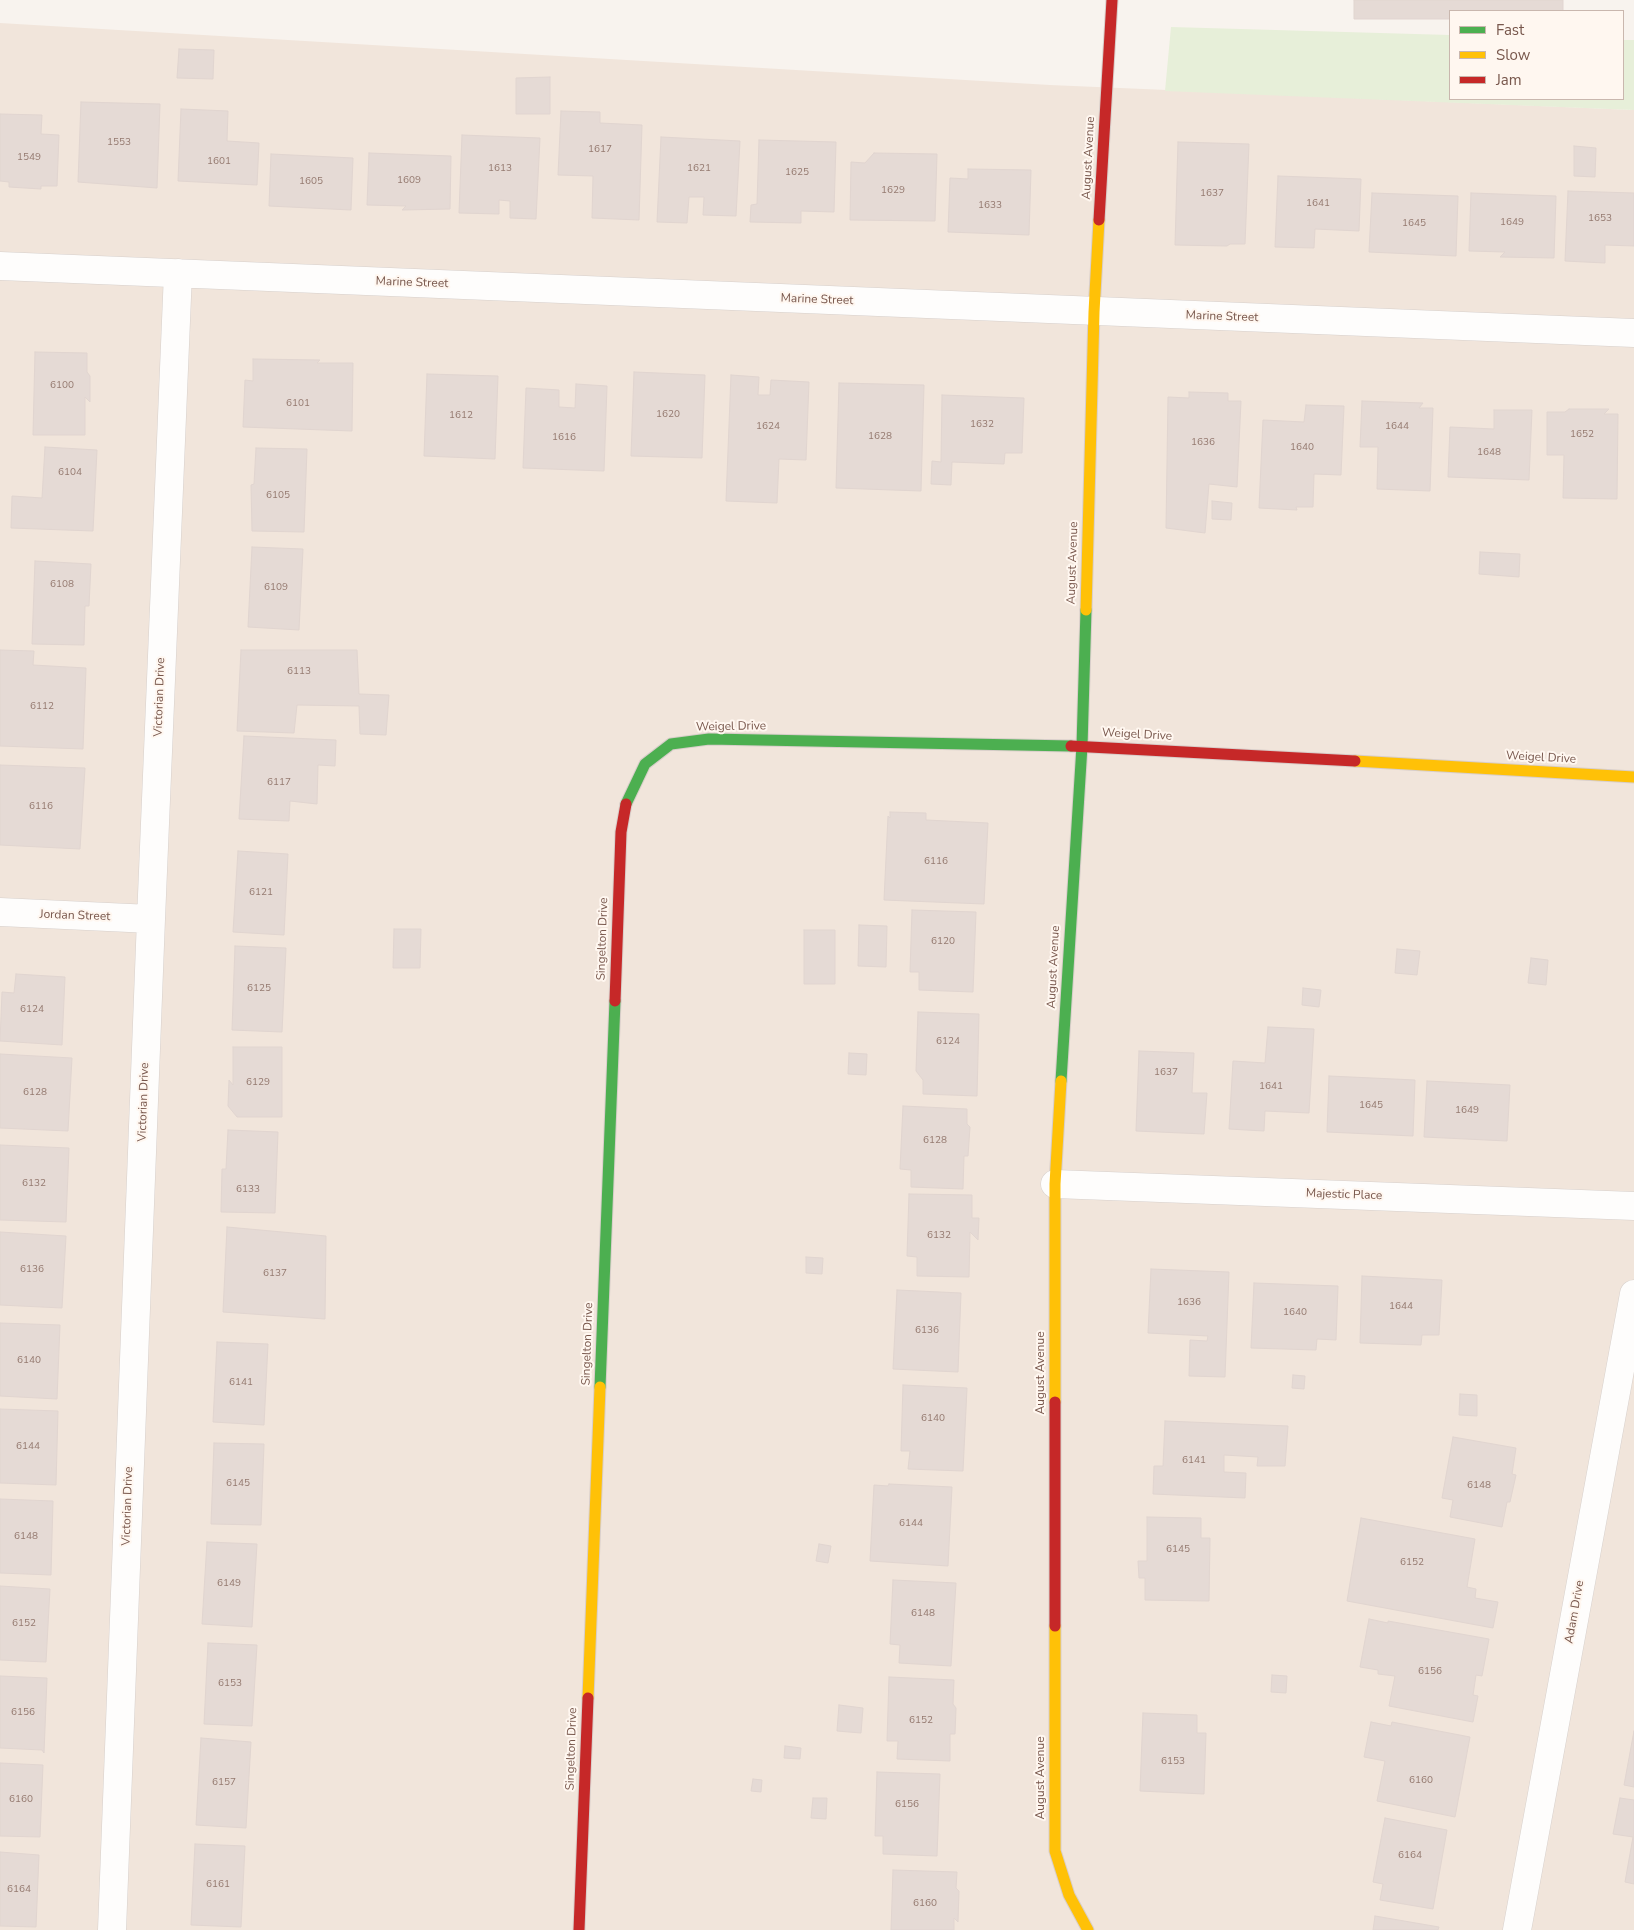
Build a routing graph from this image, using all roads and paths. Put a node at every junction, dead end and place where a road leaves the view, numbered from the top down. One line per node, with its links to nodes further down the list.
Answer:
1 (1112, 0): 4 (street, August Avenue)
2 (0, 266): 3 (street, Marine Street)
3 (178, 273): 4 (street, Marine Street); 10 (street, Victorian Drive)
4 (1094, 312): 5 (street, Marine Street); 6 (street, August Avenue)
5 (1634, 333)
6 (1082, 746): 7 (street, Weigel Drive); 8 (street, Weigel Drive); 11 (street, August Avenue)
7 (645, 764): 15 (street, Singelton Drive)
8 (1634, 777)
9 (0, 912): 10 (street, Jordan Street)
10 (151, 919): 14 (street, Victorian Drive)
11 (1055, 1184): 12 (street, Majestic Place); 16 (street, August Avenue)
12 (1634, 1206)
13 (1634, 1294): 17 (street, Adam Drive)
14 (112, 1930)
15 (579, 1930)
16 (1088, 1930)
17 (1517, 1930)

